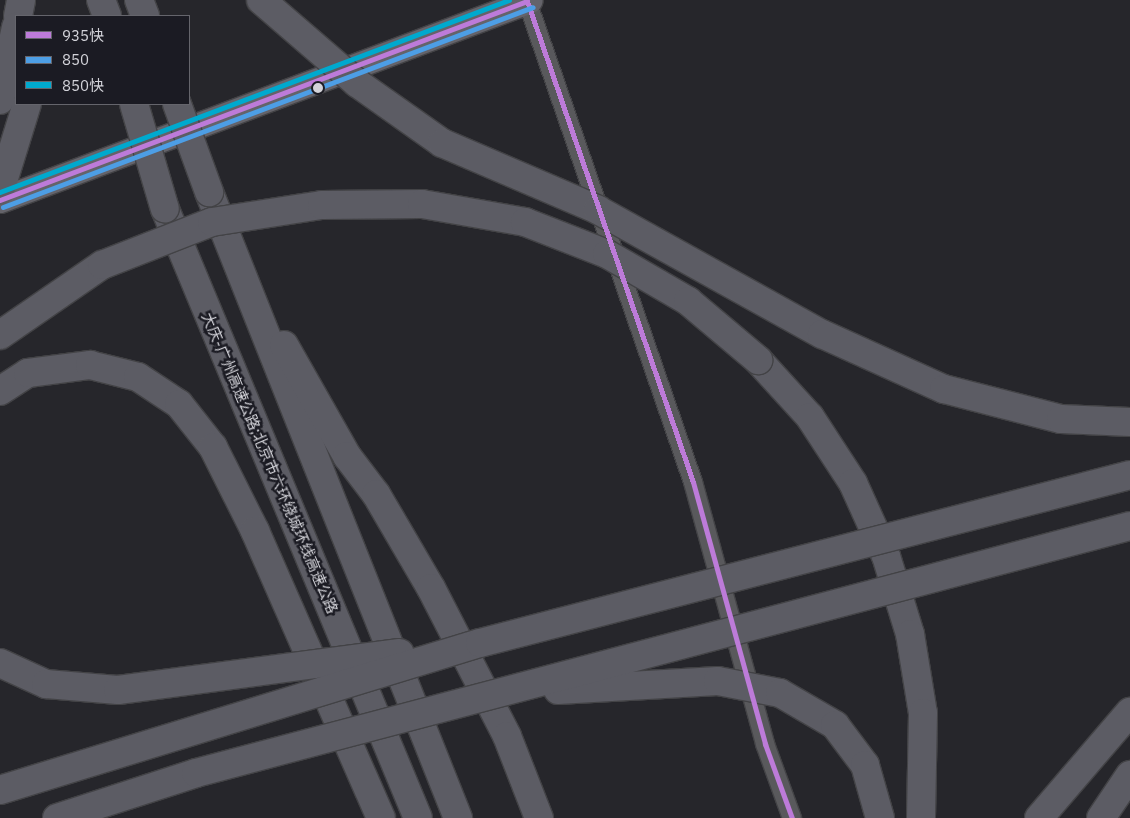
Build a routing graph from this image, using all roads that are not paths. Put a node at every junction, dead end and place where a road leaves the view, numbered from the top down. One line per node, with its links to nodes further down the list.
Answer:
1 (21, 0): 7 (highway)
2 (30, 0): 8 (highway)
3 (101, 0): 9 (highway)
4 (139, 0): 10 (highway)
5 (261, 0): 21 (highway, bridge)
6 (529, 1): 17 (main road); 35 (street)
7 (18, 15)
8 (31, 15)
9 (107, 15)
10 (145, 15)
11 (15, 32): 12 (highway)
12 (0, 100)
13 (26, 105): 16 (highway)
14 (134, 105): 32 (highway, 大庆-广州高速公路;北京市六环绕城环线高速公路, bridge)
15 (177, 105): 18 (highway, bridge)
16 (0, 190)
17 (0, 200)
18 (232, 251): 33 (highway); 34 (highway)
19 (0, 335): 37 (highway, bridge)
20 (0, 391): 31 (highway)
21 (1130, 422)
22 (1130, 475): 24 (highway, bridge)
23 (1130, 526): 26 (highway, bridge)
24 (480, 642): 25 (highway, bridge); 29 (highway, bridge)
25 (0, 663)
26 (499, 694): 30 (highway, bridge); 36 (highway, bridge)
27 (1130, 712): 38 (highway)
28 (1130, 775): 39 (highway)
29 (0, 790)
30 (57, 818)
31 (380, 818)
32 (418, 818)
33 (458, 818)
34 (539, 818)
35 (792, 818)
36 (880, 818)
37 (921, 818)
38 (1039, 818)
39 (1101, 818)

